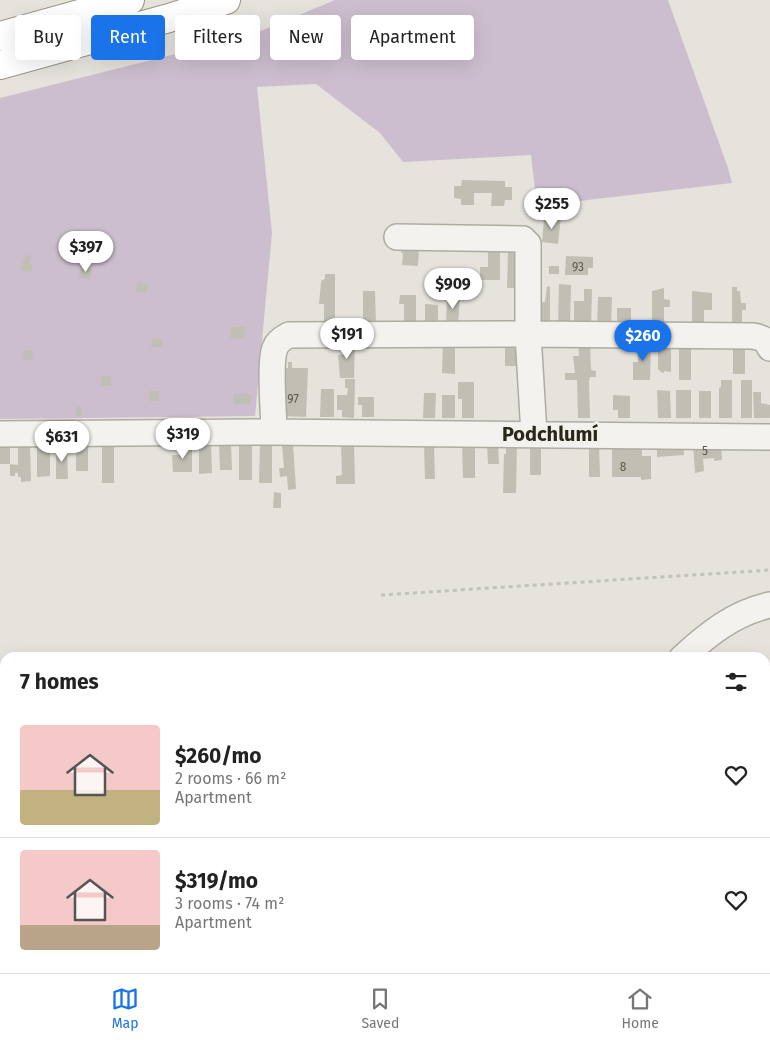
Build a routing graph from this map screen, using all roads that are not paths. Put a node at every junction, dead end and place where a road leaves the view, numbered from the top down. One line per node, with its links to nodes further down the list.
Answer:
1 (130, 0): 3 (highway)
2 (226, 0): 4 (highway)
3 (0, 36)
4 (0, 64)
5 (397, 237): 6 (street)
6 (528, 334): 7 (street); 8 (street); 10 (street)
7 (770, 348)
8 (274, 432): 9 (street); 10 (street)
9 (0, 434)
10 (534, 434): 11 (street)
11 (770, 437)
12 (770, 605): 13 (street)
13 (689, 652)

